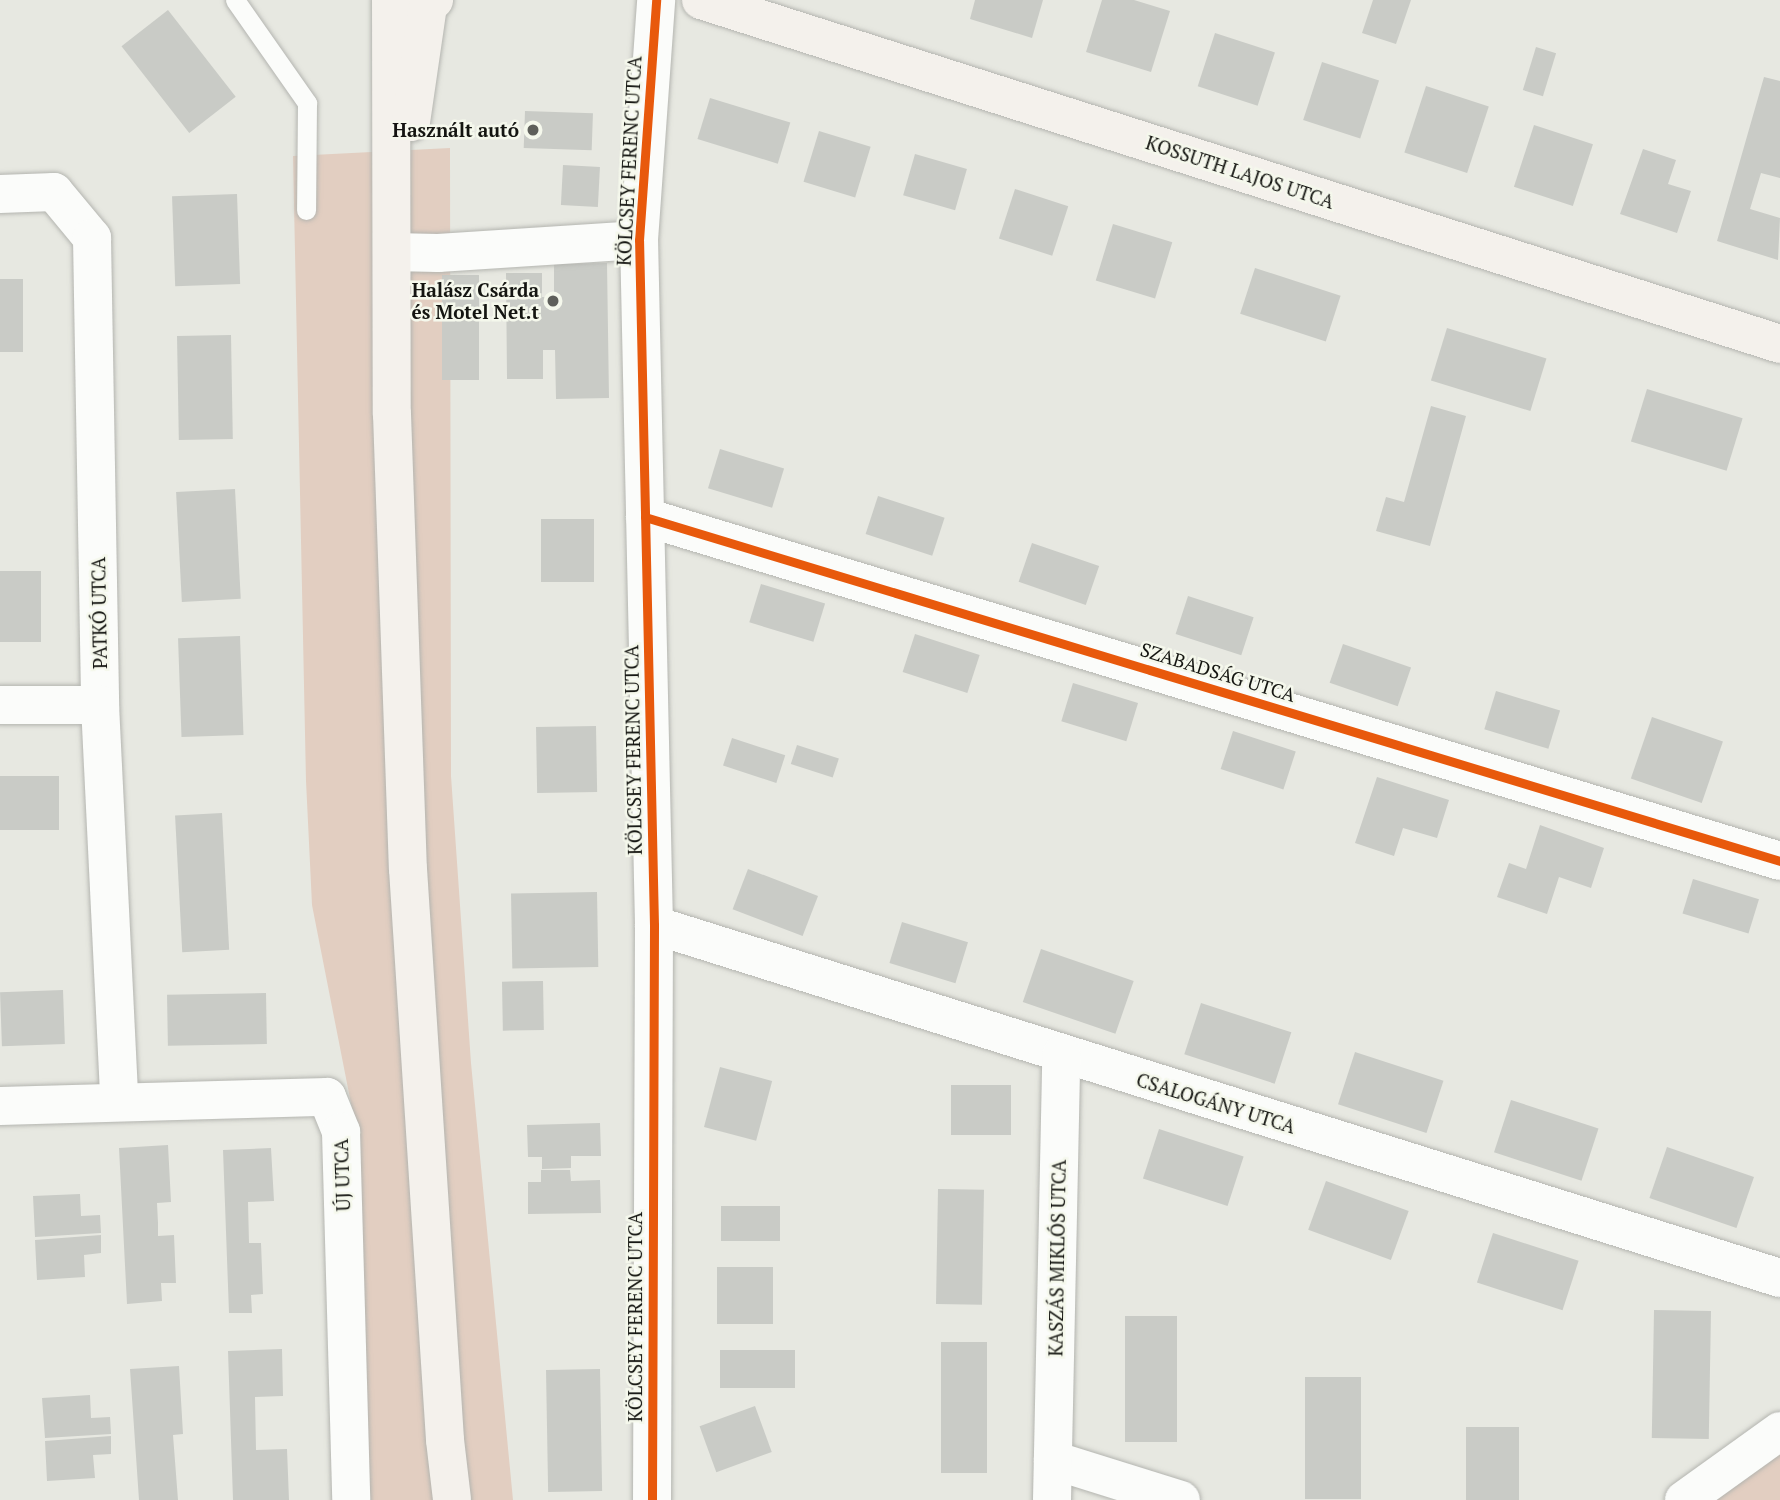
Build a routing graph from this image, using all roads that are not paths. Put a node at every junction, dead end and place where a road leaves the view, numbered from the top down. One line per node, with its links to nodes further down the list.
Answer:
1 (235, 0): 8 (lane)
2 (366, 0): 10 (main road)
3 (391, 0): 10 (main road)
4 (433, 0): 10 (main road)
5 (656, 0): 9 (street, KÖLCSEY FERENC UTCA)
6 (701, 0): 11 (main road, KOSSUTH LAJOS UTCA)
7 (0, 194): 14 (street, PATKÓ UTCA)
8 (306, 210)
9 (639, 240): 10 (street); 12 (street, KÖLCSEY FERENC UTCA)
10 (392, 252): 24 (main road)
11 (1780, 344)
12 (645, 517): 15 (street, SZABADSÁG UTCA); 16 (street, KÖLCSEY FERENC UTCA)
13 (0, 705): 14 (street)
14 (100, 705): 18 (street, PATKÓ UTCA)
15 (1780, 861)
16 (654, 925): 17 (street, CSALOGÁNY UTCA); 25 (street, KÖLCSEY FERENC UTCA)
17 (1061, 1055): 20 (street, CSALOGÁNY UTCA); 22 (street, KASZÁS MIKLÓS UTCA)
18 (118, 1100): 19 (street, ÚJ UTCA); 23 (street, ÚJ UTCA)
19 (0, 1106)
20 (1780, 1278)
21 (1780, 1431): 28 (street)
22 (1053, 1461): 26 (street, KASZÁS MIKLÓS UTCA); 27 (street)
23 (351, 1500)
24 (452, 1500)
25 (652, 1500)
26 (1052, 1500)
27 (1181, 1500)
28 (1684, 1500)

